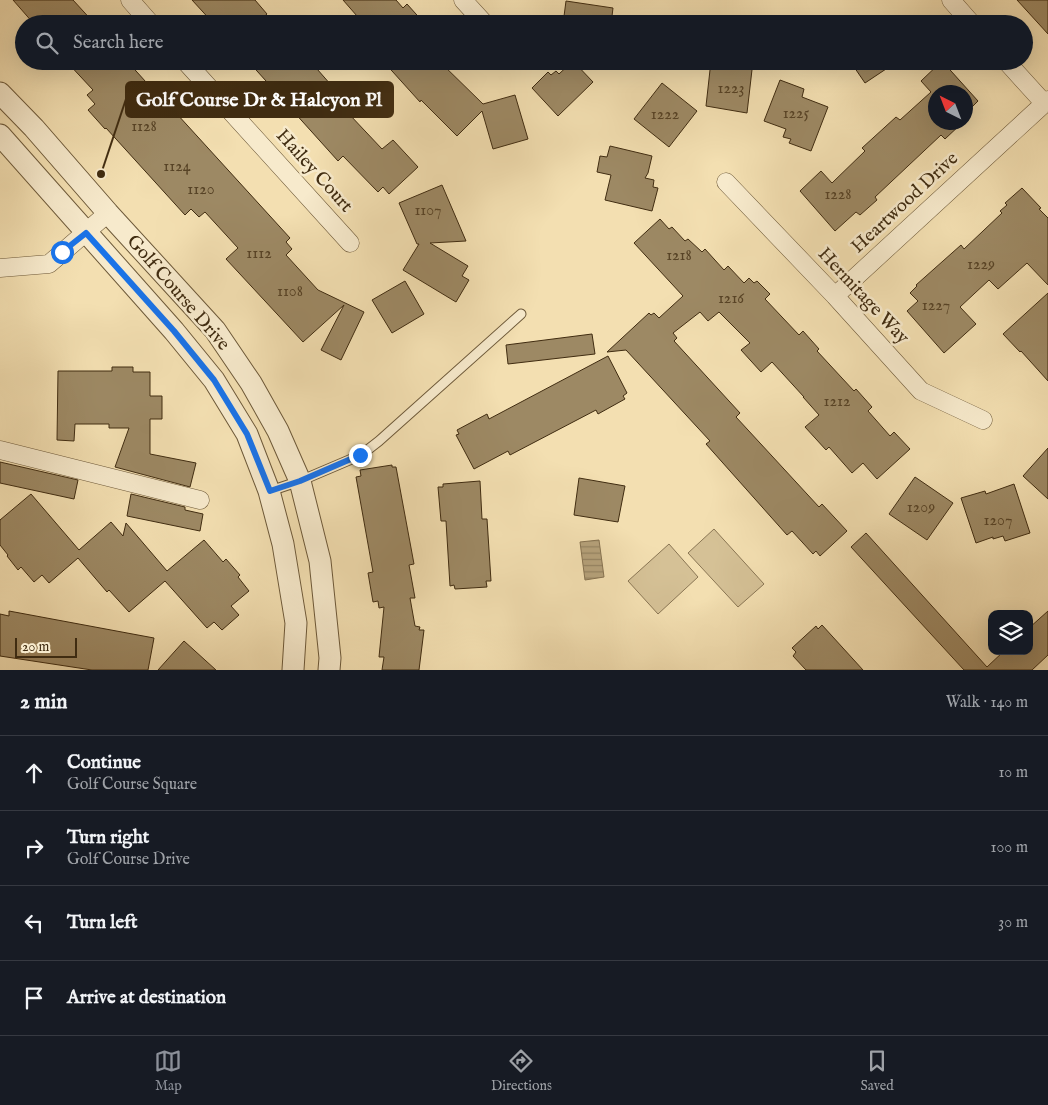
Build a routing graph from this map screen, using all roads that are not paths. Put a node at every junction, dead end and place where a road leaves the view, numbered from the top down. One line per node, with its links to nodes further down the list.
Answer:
1 (130, 0): 4 (street)
2 (463, 0): 5 (street)
3 (951, 0): 6 (street)
4 (143, 15)
5 (477, 15)
6 (964, 15)
7 (193, 70): 15 (street, Hailey Court)
8 (1015, 70): 10 (street)
9 (0, 93): 13 (street, Golf Course Drive)
10 (1046, 102): 17 (street, Heartwood Drive)
11 (0, 135): 14 (street, Golf Course Drive)
12 (726, 182): 17 (street, Hermitage Way)
13 (108, 213): 14 (street); 21 (street, Golf Course Drive)
14 (86, 233): 16 (street); 22 (street, Golf Course Drive)
15 (350, 243)
16 (0, 268)
17 (835, 296): 19 (street, Hermitage Way)
18 (521, 314): 21 (lane)
19 (983, 420)
20 (0, 450): 23 (street)
21 (300, 481): 22 (lane); 25 (street, Golf Course Drive)
22 (270, 491): 24 (street, Golf Course Drive)
23 (200, 500)
24 (293, 670)
25 (329, 670)

